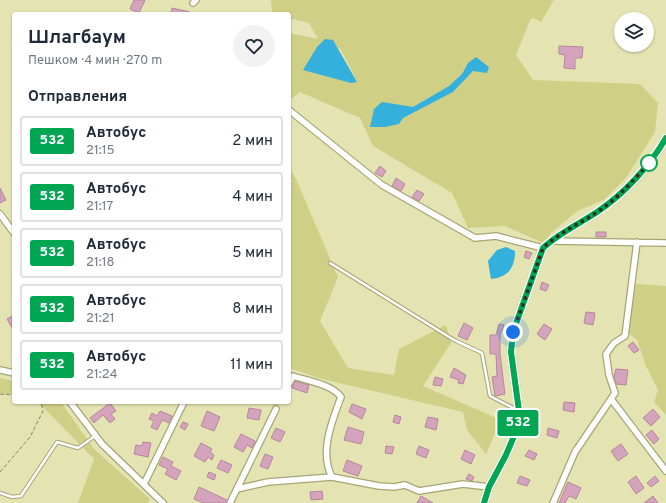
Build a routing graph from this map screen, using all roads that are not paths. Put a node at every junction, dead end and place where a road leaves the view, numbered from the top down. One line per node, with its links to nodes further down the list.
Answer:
1 (291, 112): 8 (street)
2 (666, 138): 5 (street)
3 (0, 214): 4 (street)
4 (12, 230)
5 (551, 241): 6 (street); 8 (street)
6 (637, 242): 7 (street); 13 (street)
7 (666, 243)
8 (543, 248): 17 (street)
9 (330, 263): 17 (lane)
10 (0, 370): 11 (street)
11 (12, 373)
12 (291, 381): 20 (street)
13 (611, 399): 19 (street); 28 (street)
14 (72, 404): 18 (street)
15 (183, 404): 21 (street)
16 (279, 404): 23 (street)
17 (519, 411): 22 (street)
18 (96, 436): 21 (street); 24 (lane)
19 (666, 471)
20 (332, 477): 22 (street); 23 (street)
21 (144, 484): 25 (street)
22 (489, 487): 27 (street)
23 (237, 489): 26 (street)
24 (0, 493)
25 (163, 503)
26 (230, 503)
27 (484, 503)
28 (553, 503)

